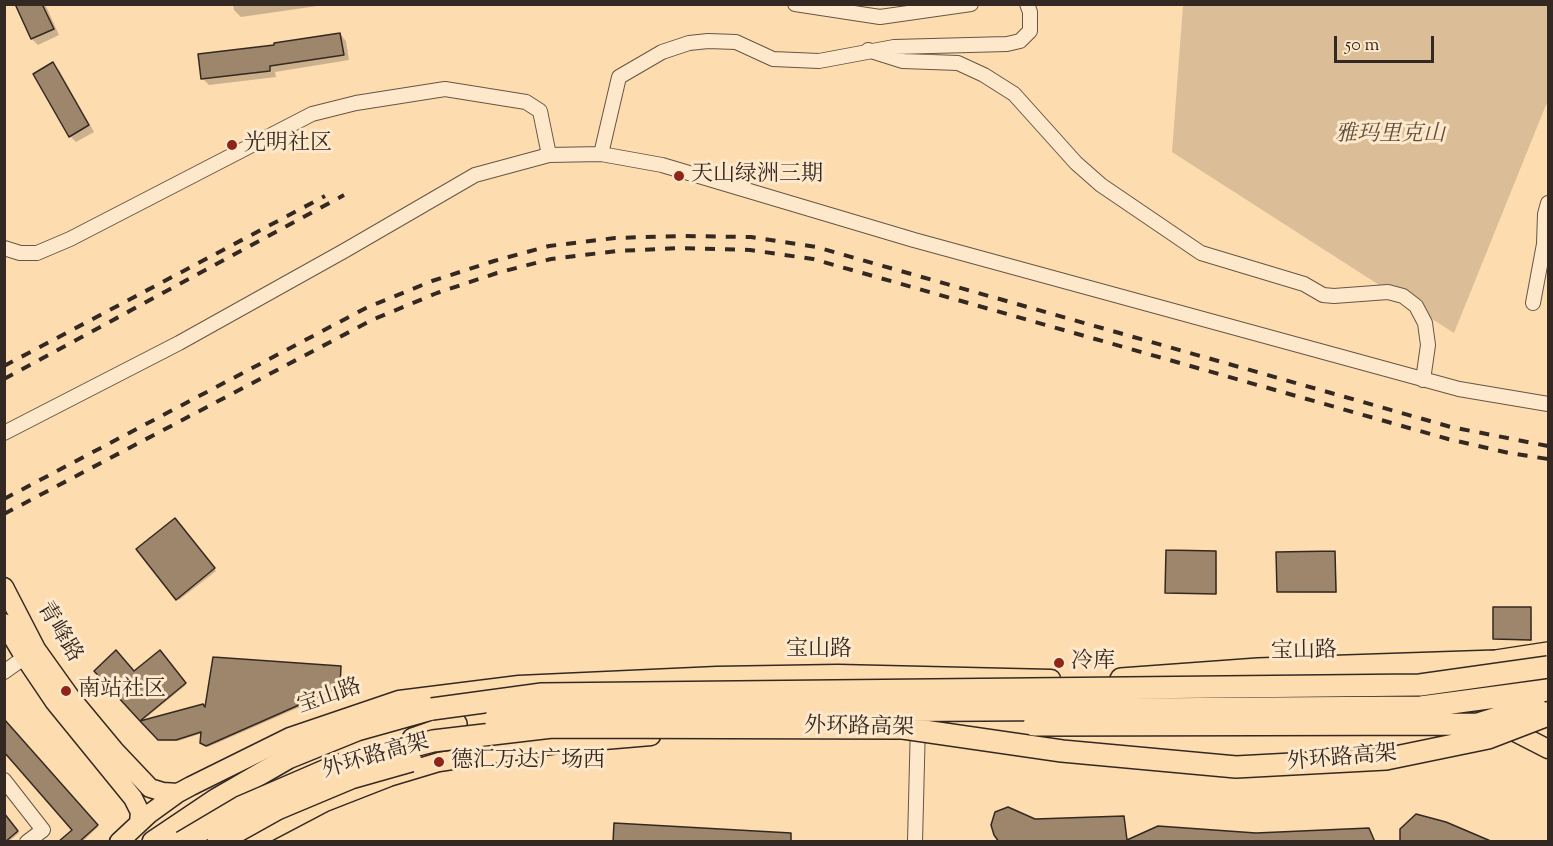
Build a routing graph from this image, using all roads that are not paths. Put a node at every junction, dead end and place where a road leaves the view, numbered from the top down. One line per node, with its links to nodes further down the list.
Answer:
1 (795, 4): 5 (street)
2 (847, 4): 5 (street)
3 (971, 4): 5 (street)
4 (1027, 4): 6 (street)
5 (832, 11)
6 (868, 50): 7 (street); 12 (street)
7 (601, 154): 8 (street); 12 (street)
8 (549, 155): 10 (street); 14 (street)
9 (1548, 203): 11 (street)
10 (4, 248)
11 (1533, 303)
12 (1424, 380): 13 (street)
13 (1548, 404)
14 (4, 433)
15 (4, 587): 17 (main road, 青峰路)
16 (4, 622): 17 (main road, 青峰路)
17 (30, 653): 20 (street); 30 (main road, 青峰路); 31 (main road, 青峰路)
18 (1548, 653): 21 (highway)
19 (1548, 667): 34 (highway, bridge)
20 (4, 672)
21 (1107, 680): 26 (main road, 宝山路); 30 (main road, 宝山路)
22 (1548, 690): 36 (highway, bridge)
23 (1548, 702): 25 (highway, bridge)
24 (1548, 715): 35 (highway, 外环路高架, bridge)
25 (918, 718): 28 (main road, 宝山路); 38 (main road, 宝山路); 39 (street)
26 (1548, 721)
27 (1548, 730): 37 (highway, 外环路高架, bridge)
28 (1548, 749)
29 (4, 780): 32 (street)
30 (178, 793): 31 (main road, 宝山路)
31 (139, 824): 33 (main road, 宝山路)
32 (27, 842)
33 (119, 842)
34 (153, 842)
35 (182, 842)
36 (190, 842)
37 (218, 842)
38 (249, 842)
39 (915, 842)

